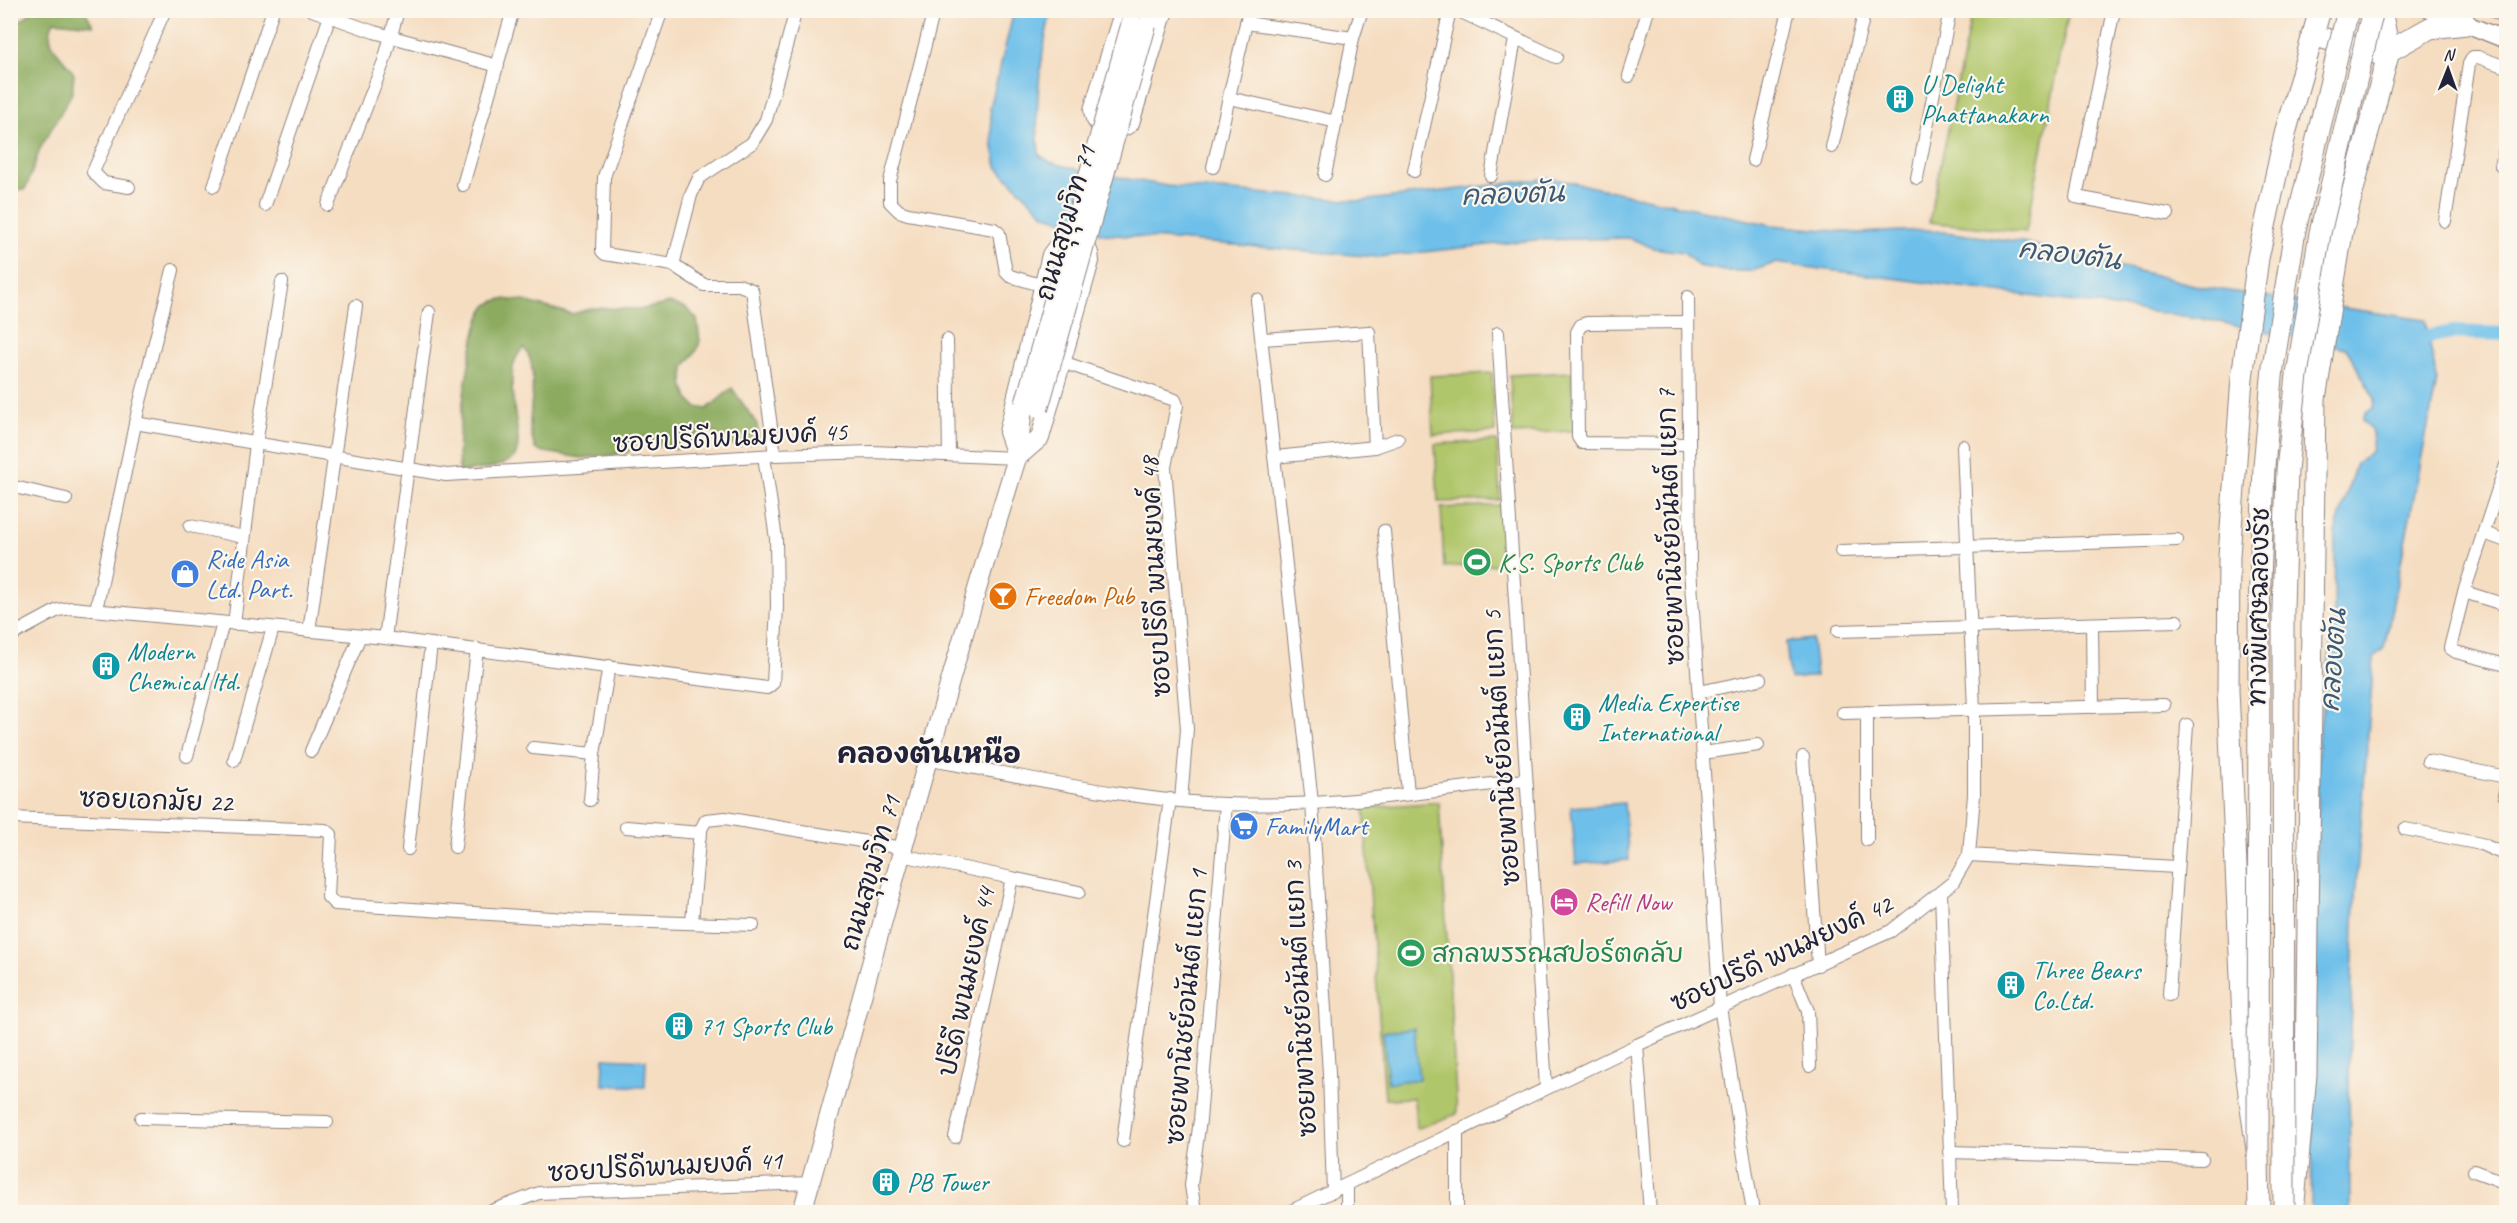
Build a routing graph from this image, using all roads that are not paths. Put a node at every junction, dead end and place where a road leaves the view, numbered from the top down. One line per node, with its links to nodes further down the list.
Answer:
1 (165, 10): 52 (street)
2 (273, 10): 51 (street)
3 (312, 10): 24 (street)
4 (398, 10): 30 (street)
5 (513, 10): 36 (street)
6 (662, 10): 57 (street)
7 (796, 10): 57 (street)
8 (934, 10): 60 (street)
9 (1164, 10): 26 (main road)
10 (1362, 10): 31 (street)
11 (1450, 10): 46 (street)
12 (1457, 10): 32 (street)
13 (1648, 10): 38 (street)
14 (1789, 10): 43 (street)
15 (1865, 10): 42 (street)
16 (1950, 10): 49 (street)
17 (2114, 10): 55 (street)
18 (2348, 10): 164 (highway, ทางพิเศษฉลองรัช, bridge)
19 (2373, 10): 181 (highway, ทางพิเศษฉลองรัช, bridge)
20 (2381, 10): 34 (highway)
21 (2431, 10): 28 (main road)
22 (2498, 10): 25 (main road)
23 (2319, 11): 29 (highway)
24 (331, 14): 30 (street); 53 (street)
25 (2506, 14)
26 (1138, 16): 76 (main road, ถนนสุขุมวิท 71, bridge)
27 (1248, 16): 31 (street); 39 (street)
28 (2466, 24): 33 (main road); 34 (highway)
29 (2312, 35): 34 (highway); 164 (highway, bridge)
30 (391, 37): 36 (street); 54 (street)
31 (1353, 38): 40 (street)
32 (1515, 39): 35 (street); 48 (street)
33 (2506, 40)
34 (2389, 54): 182 (highway)
35 (1556, 57)
36 (498, 66): 50 (street)
37 (2506, 67): 56 (street)
38 (1629, 76)
39 (1229, 98): 40 (street); 45 (street)
40 (1337, 122): 47 (street)
41 (2506, 145): 44 (street)
42 (1832, 147)
43 (1753, 160)
44 (2501, 166)
45 (1212, 167)
46 (1414, 171)
47 (1325, 175)
48 (1491, 176)
49 (1917, 178)
50 (463, 185)
51 (214, 186)
52 (129, 187)
53 (265, 205)
54 (328, 205)
55 (2168, 214)
56 (2445, 221)
57 (673, 265): 78 (street)
58 (173, 270): 70 (street)
59 (282, 282): 72 (street)
60 (1044, 286): 69 (main road); 76 (main road)
61 (1688, 297): 65 (street, ซอยพานิชย์อนันต์ แยก 7)
62 (1257, 300): 67 (street, ซอยพานิชย์อนันต์ แยก 3)
63 (356, 306): 80 (street)
64 (429, 312): 82 (street)
65 (1688, 321): 73 (street, ซอยพานิชย์อนันต์ แยก 7); 73 (street)
66 (1498, 333): 129 (street, ซอยพานิชย์อนันต์ แยก 5)
67 (1262, 339): 75 (street); 79 (street, ซอยพานิชย์อนันต์ แยก 3)
68 (947, 340): 77 (street)
69 (1062, 362): 76 (main road); 132 (street, ซอยปรีดี พนมยงค์ 48)
70 (135, 423): 72 (street, ซอยปรีดีพนมยงค์ 45); 95 (street)
71 (1398, 439): 75 (street)
72 (256, 444): 80 (street, ซอยปรีดีพนมยงค์ 45); 88 (street)
73 (1687, 444): 111 (street, ซอยพานิชย์อนันต์ แยก 7)
74 (1963, 446): 91 (street, ซอยปรีดี พนมยงค์ 42)
75 (1376, 447): 79 (street)
76 (1019, 452): 77 (street, ซอยปรีดีพนมยงค์ 45); 126 (main road, ถนนสุขุมวิท 71)
77 (949, 454): 78 (street, ซอยปรีดีพนมยงค์ 45)
78 (769, 455): 82 (street, ซอยปรีดีพนมยงค์ 45); 109 (street)
79 (1275, 457): 133 (street, ซอยพานิชย์อนันต์ แยก 3)
80 (335, 458): 82 (street, ซอยปรีดีพนมยงค์ 45); 101 (street)
81 (2506, 465): 87 (street)
82 (408, 469): 105 (street)
83 (10, 486): 84 (street)
84 (66, 499)
85 (190, 526): 88 (street)
86 (1384, 531): 130 (street)
87 (2484, 533): 90 (street); 93 (street)
88 (244, 537): 97 (street)
89 (2177, 540): 91 (street)
90 (2506, 541)
91 (1967, 547): 92 (street); 99 (street, ซอยปรีดี พนมยงค์ 42)
92 (1841, 551)
93 (2464, 592): 94 (street); 108 (street)
94 (2506, 605)
95 (96, 610): 97 (street); 103 (street)
96 (2177, 621): 98 (street)
97 (229, 623): 100 (street); 123 (street)
98 (2092, 624): 99 (street); 113 (street)
99 (1970, 627): 102 (street); 114 (street, ซอยปรีดี พนมยงค์ 42)
100 (273, 628): 101 (street); 125 (street)
101 (309, 631): 104 (street)
102 (1838, 631)
103 (10, 636)
104 (360, 636): 105 (street); 120 (street)
105 (385, 638): 106 (street)
106 (432, 644): 107 (street); 141 (street)
107 (477, 649): 109 (street); 140 (street)
108 (2506, 665)
109 (609, 666): 122 (street)
110 (1760, 679): 111 (street)
111 (1699, 692): 121 (street, ซอยพานิชย์อนันต์ แยก 7)
112 (2164, 705): 113 (street)
113 (2094, 707): 114 (street)
114 (1974, 710): 115 (street); 143 (street, ซอยปรีดี พนมยงค์ 42)
115 (1867, 712): 116 (street); 139 (street)
116 (1844, 713)
117 (2187, 725): 145 (street)
118 (1758, 745): 121 (street)
119 (533, 748): 122 (street)
120 (311, 751)
121 (1703, 753): 154 (street, ซอยพานิชย์อนันต์ แยก 7)
122 (594, 754): 131 (street)
123 (188, 756)
124 (1803, 757): 151 (street)
125 (234, 760)
126 (930, 760): 132 (street); 142 (main road, ถนนสุขุมวิท 71)
127 (2428, 760): 128 (street)
128 (2506, 777)
129 (1524, 780): 130 (street); 157 (street, ซอยพานิชย์อนันต์ แยก 5)
130 (1408, 793): 133 (street)
131 (590, 800)
132 (1175, 800): 134 (street); 162 (street)
133 (1312, 803): 134 (street); 170 (street, ซอยพานิชย์อนันต์ แยก 3)
134 (1226, 804): 173 (street, ซอยพานิชย์อนันต์ แยก 1)
135 (10, 818): 149 (street, ซอยเอกมัย 22)
136 (626, 827): 138 (street)
137 (2405, 829): 144 (street)
138 (701, 832): 142 (street, ปรีดี พนมยงค์ 44); 149 (street)
139 (1867, 840)
140 (454, 847)
141 (408, 849)
142 (902, 851): 146 (street, ปรีดี พนมยงค์ 44); 167 (main road, ถนนสุขุมวิท 71)
143 (1969, 855): 145 (street); 148 (street, ซอยปรีดี พนมยงค์ 42)
144 (2506, 855)
145 (2176, 867): 153 (street)
146 (1012, 878): 147 (street); 161 (street, ปรีดี พนมยงค์ 44)
147 (1079, 892)
148 (1941, 892): 151 (street, ซอยปรีดี พนมยงค์ 42); 163 (street)
149 (693, 922): 150 (street)
150 (753, 924)
151 (1818, 965): 152 (street, ซอยปรีดี พนมยงค์ 42)
152 (1793, 974): 154 (street, ซอยปรีดี พนมยงค์ 42); 156 (street)
153 (2169, 995)
154 (1720, 1007): 155 (street, ซอยปรีดี พนมยงค์ 42); 178 (street, ซอยพานิชย์อนันต์ แยก 7)
155 (1637, 1045): 157 (street, ซอยปรีดี พนมยงค์ 42); 177 (street)
156 (1810, 1066)
157 (1546, 1088): 160 (street, ซอยปรีดี พนมยงค์ 42)
158 (141, 1118): 159 (street)
159 (327, 1122)
160 (1457, 1131): 169 (street, ซอยปรีดี พนมยงค์ 42); 176 (street)
161 (955, 1137)
162 (1123, 1141)
163 (1949, 1152): 165 (street); 179 (street)
164 (2258, 1157): 180 (highway, ทางพิเศษฉลองรัช)
165 (2202, 1159)
166 (2474, 1171): 168 (street)
167 (810, 1183): 171 (street, ซอยปรีดีพนมยงค์ 41); 172 (main road, ถนนสุขุมวิท 71)
168 (2506, 1183)
169 (1347, 1185): 170 (street, ซอยปรีดี พนมยงค์ 42); 175 (street)
170 (1333, 1192): 174 (street, ซอยปรีดี พนมยงค์ 42)
171 (489, 1212)
172 (802, 1212)
173 (1195, 1212)
174 (1289, 1212)
175 (1347, 1212)
176 (1457, 1212)
177 (1650, 1212)
178 (1753, 1212)
179 (1952, 1212)
180 (2259, 1212)
181 (2284, 1212)
182 (2293, 1212)

